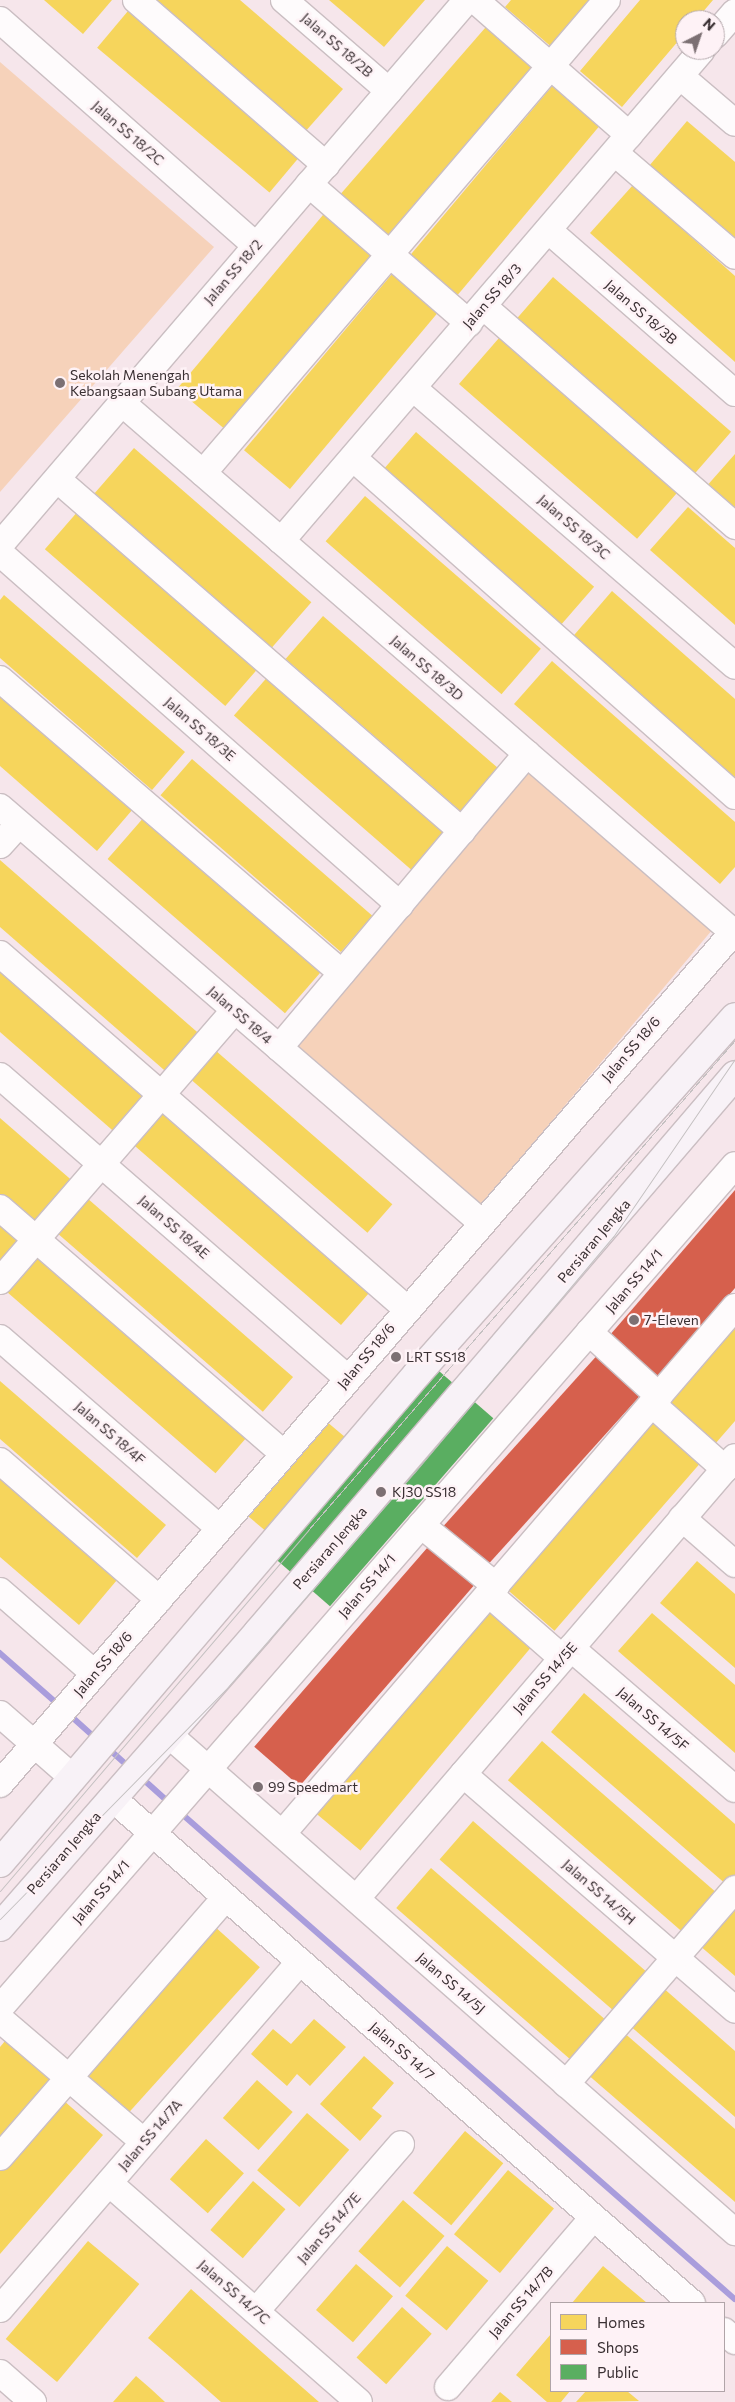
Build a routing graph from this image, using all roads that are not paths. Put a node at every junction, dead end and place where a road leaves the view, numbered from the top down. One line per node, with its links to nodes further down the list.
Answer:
1 (136, 0): 14 (street)
2 (284, 0): 11 (street, Jalan SS 18/2B)
3 (607, 0): 9 (street)
4 (459, 4): 9 (street); 11 (street, Jalan SS 18/2)
5 (735, 12): 7 (street)
6 (0, 20): 16 (street, Jalan SS 18/2C)
7 (725, 24)
8 (694, 60): 10 (street, Jalan SS 18/3)
9 (551, 66): 13 (street); 17 (street)
10 (680, 76): 12 (street); 13 (street, Jalan SS 18/3)
11 (389, 91): 14 (street, Jalan SS 18/2)
12 (735, 123)
13 (622, 144): 15 (street, Jalan SS 18/3); 18 (street)
14 (318, 174): 16 (street, Jalan SS 18/2); 17 (street)
15 (548, 230): 19 (street, Jalan SS 18/3); 21 (street, Jalan SS 18/3B)
16 (256, 246): 22 (street, Jalan SS 18/2)
17 (390, 254): 19 (street); 24 (street)
18 (735, 256)
19 (476, 314): 20 (street, Jalan SS 18/3); 26 (street)
20 (413, 388): 23 (street, Jalan SS 18/3); 30 (street, Jalan SS 18/3C)
21 (735, 393)
22 (122, 403): 24 (street, Jalan SS 18/3D); 25 (street, Jalan SS 18/2)
23 (353, 458): 27 (street, Jalan SS 18/3); 33 (street)
24 (203, 473): 27 (street, Jalan SS 18/3D)
25 (57, 479): 28 (street, Jalan SS 18/2); 35 (street)
26 (735, 526)
27 (281, 541): 32 (street, Jalan SS 18/3D)
28 (0, 545)
29 (0, 553): 37 (street, Jalan SS 18/3E)
30 (735, 666)
31 (0, 679): 40 (street)
32 (527, 754): 35 (street); 38 (street, Jalan SS 18/3D)
33 (735, 796)
34 (9, 815): 36 (street); 41 (street, Jalan SS 18/4)
35 (462, 831): 37 (street)
36 (0, 845)
37 (400, 905): 40 (street)
38 (734, 931): 50 (street, Jalan SS 18/6)
39 (0, 954): 46 (street)
40 (342, 973): 43 (street)
41 (235, 1010): 43 (street, Jalan SS 18/4); 46 (street)
42 (735, 1017): 76 (main road)
43 (279, 1048): 50 (street, Jalan SS 18/4)
44 (735, 1075): 72 (main road, Persiaran Jengka)
45 (0, 1076): 47 (street, Jalan SS 18/4E)
46 (162, 1095): 47 (street); 54 (street)
47 (101, 1164): 51 (street); 57 (street, Jalan SS 18/4E)
48 (735, 1165): 55 (street, Jalan SS 14/1)
49 (0, 1208): 51 (street)
50 (481, 1222): 54 (street, Jalan SS 18/6)
51 (36, 1239): 52 (street); 59 (street)
52 (0, 1281)
53 (735, 1307): 58 (street)
54 (407, 1309): 57 (street, Jalan SS 18/6)
55 (589, 1332): 58 (street); 63 (street, Jalan SS 14/1)
56 (0, 1338): 64 (street, Jalan SS 18/4F)
57 (348, 1378): 59 (street, Jalan SS 18/6)
58 (655, 1400): 61 (street); 67 (street)
59 (283, 1453): 64 (street, Jalan SS 18/6)
60 (0, 1460): 68 (street)
61 (730, 1463): 62 (street, Jalan SS 14/5E)
62 (682, 1518): 65 (street); 69 (street, Jalan SS 14/5E)
63 (421, 1524): 67 (street, Jalan SS 14/5F); 74 (street, Jalan SS 14/1)
64 (219, 1528): 68 (street, Jalan SS 18/6)
65 (735, 1564)
66 (0, 1590): 70 (street)
67 (492, 1590): 69 (street, Jalan SS 14/5F); 81 (street)
68 (159, 1599): 70 (street, Jalan SS 18/6)
69 (567, 1653): 75 (street, Jalan SS 14/5E); 79 (street, Jalan SS 14/5F)
70 (95, 1674): 73 (street, Jalan SS 18/6)
71 (0, 1714): 73 (street)
72 (168, 1734): 74 (street, Jalan SS 14/5J); 77 (main road, Persiaran Jengka)
73 (35, 1744): 76 (street); 78 (street, Jalan SS 18/6)
74 (208, 1769): 80 (street, Jalan SS 14/1); 81 (street, Jalan SS 14/5J)
75 (464, 1774): 85 (street, Jalan SS 14/5E); 87 (street, Jalan SS 14/5H)
76 (73, 1778): 82 (main road)
77 (127, 1780): 80 (street, Jalan SS 14/7); 86 (main road, Persiaran Jengka)
78 (0, 1784)
79 (735, 1789)
80 (152, 1833): 84 (street, Jalan SS 14/7); 89 (street, Jalan SS 14/1)
81 (282, 1834): 85 (street, Jalan SS 14/5J)
82 (0, 1864)
83 (735, 1888): 87 (street)
84 (226, 1898): 88 (street, Jalan SS 14/7); 92 (street)
85 (356, 1899): 93 (street, Jalan SS 14/5J)
86 (0, 1927)
87 (675, 1958): 90 (street, Jalan SS 14/5H); 93 (street)
88 (300, 1962): 94 (street, Jalan SS 14/7A); 98 (street, Jalan SS 14/7)
89 (0, 2008)
90 (735, 2010)
91 (0, 2019): 92 (street)
92 (69, 2078): 94 (street); 96 (street)
93 (566, 2084): 99 (street, Jalan SS 14/5J)
94 (144, 2142): 97 (street, Jalan SS 14/7A)
95 (401, 2144): 102 (street, Jalan SS 14/7E)
96 (0, 2157)
97 (109, 2183): 101 (street, Jalan SS 14/7A); 102 (street, Jalan SS 14/7C)
98 (593, 2218): 100 (street, Jalan SS 14/7); 106 (street, Jalan SS 14/7B)
99 (735, 2232)
100 (691, 2302)
101 (0, 2309)
102 (256, 2311): 108 (street, Jalan SS 14/7C)
103 (725, 2332): 104 (street)
104 (735, 2341)
105 (0, 2374): 107 (street)
106 (448, 2387)
107 (33, 2402)
108 (359, 2402)

